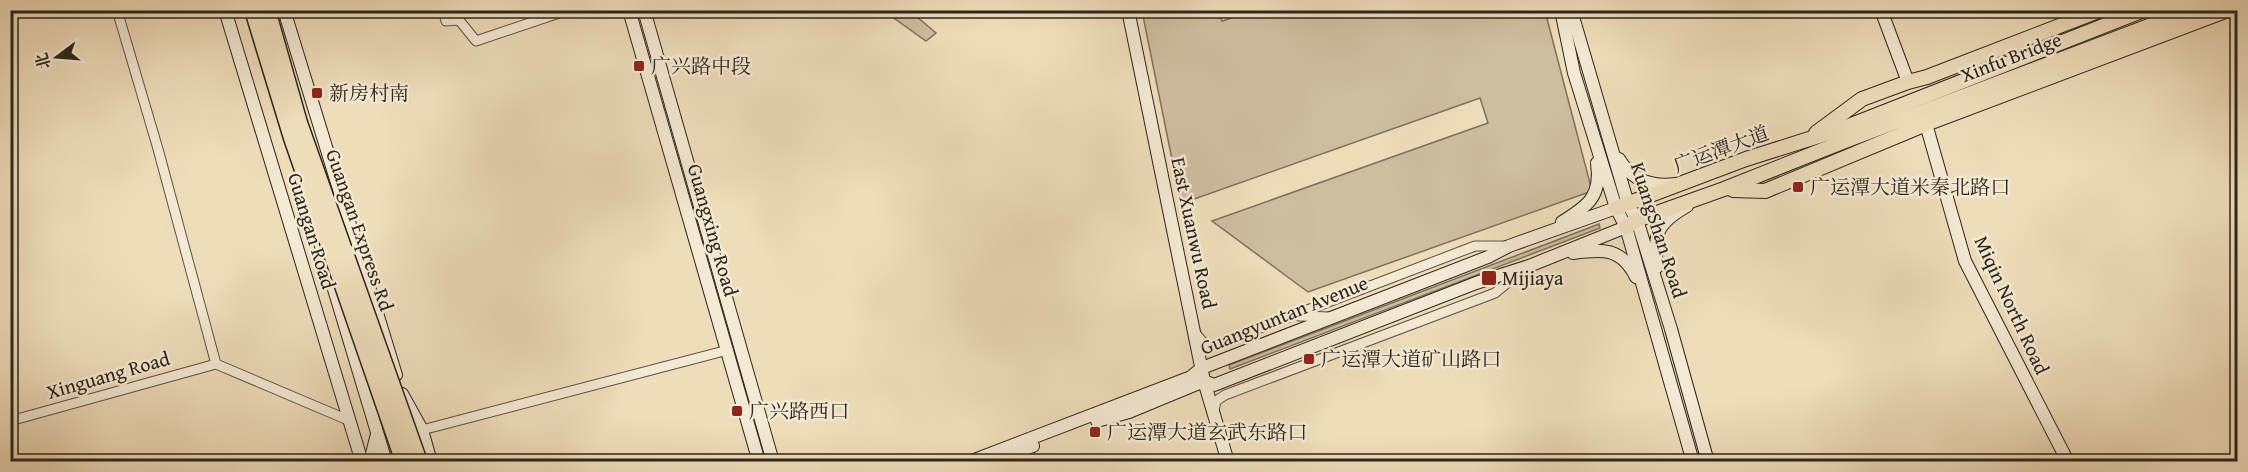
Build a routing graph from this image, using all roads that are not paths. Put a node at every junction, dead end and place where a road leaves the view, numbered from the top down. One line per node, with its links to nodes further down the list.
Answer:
1 (117, 10): 43 (street)
2 (225, 10): 47 (main road, Guangan Road)
3 (247, 10): 50 (main road)
4 (253, 10): 55 (highway, Guangan Express Rd, bridge)
5 (265, 10): 21 (main road); 56 (highway, Guangan Express Rd, bridge)
6 (443, 10): 7 (street)
7 (568, 10)
8 (629, 10): 42 (main road, Guangxing Road)
9 (644, 10): 59 (main road, Guangxing Road)
10 (1128, 10): 41 (main road, East Xuanwu Road)
11 (1561, 10): 24 (main road, KuangShan Road)
12 (1570, 10): 27 (main road, KuangShan Road)
13 (1881, 10): 22 (main road)
14 (2101, 10): 22 (main road)
15 (2144, 10): 25 (main road, Xinfu Bridge)
16 (2190, 10): 25 (main road, Xinfu Bridge)
17 (2228, 10): 23 (main road)
18 (2235, 10): 20 (main road)
19 (286, 16): 21 (main road); 49 (main road, Guangan Road)
20 (2238, 17)
21 (278, 61): 54 (main road)
22 (1908, 82): 26 (main road)
23 (1926, 124): 29 (main road); 65 (main road, Miqin North Road)
24 (1593, 135): 31 (main road, KuangShan Road); 33 (main road)
25 (1843, 135): 26 (main road, 广运潭大道); 29 (main road, 广运潭大道)
26 (1807, 140): 28 (main road, 广运潭大道)
27 (1610, 143): 28 (main road); 31 (main road, KuangShan Road)
28 (1686, 182): 31 (main road, 广运潭大道)
29 (1724, 189): 30 (main road, 广运潭大道)
30 (1703, 197): 32 (main road, 广运潭大道); 38 (main road)
31 (1622, 206): 32 (main road, KuangShan Road); 33 (main road, Guangyuntan Avenue)
32 (1631, 223): 35 (main road, Guangyuntan Avenue); 37 (main road, KuangShan Road); 38 (main road, KuangShan Road)
33 (1544, 233): 34 (main road, Guangyuntan Avenue)
34 (1509, 246): 39 (street); 40 (main road, Guangyuntan Avenue)
35 (1556, 255): 36 (main road, Guangyuntan Avenue); 37 (main road)
36 (1529, 266): 45 (main road, Guangyuntan Avenue); 46 (street)
37 (1645, 299): 63 (main road, KuangShan Road)
38 (1662, 301): 64 (main road, KuangShan Road)
39 (1291, 316): 40 (street); 41 (street)
40 (1332, 316): 44 (main road, Guangyuntan Avenue)
41 (1192, 324): 44 (main road, East Xuanwu Road)
42 (728, 350): 49 (street); 58 (main road, Guangxing Road)
43 (216, 364): 47 (street); 48 (street, Xinguang Road)
44 (1202, 368): 45 (main road, East Xuanwu Road); 60 (main road, Guangyuntan Avenue)
45 (1204, 381): 46 (main road, East Xuanwu Road); 61 (main road, Guangyuntan Avenue)
46 (1215, 416): 62 (main road, East Xuanwu Road)
47 (348, 420): 51 (main road, Guangan Road)
48 (10, 421)
49 (422, 430): 57 (main road, Guangan Road)
50 (378, 433): 52 (main road); 53 (main road)
51 (362, 462)
52 (370, 462)
53 (386, 462)
54 (399, 462)
55 (404, 462)
56 (419, 462)
57 (431, 462)
58 (759, 462)
59 (773, 462)
60 (969, 462)
61 (992, 462)
62 (1228, 462)
63 (1693, 462)
64 (1708, 462)
65 (2068, 462)

